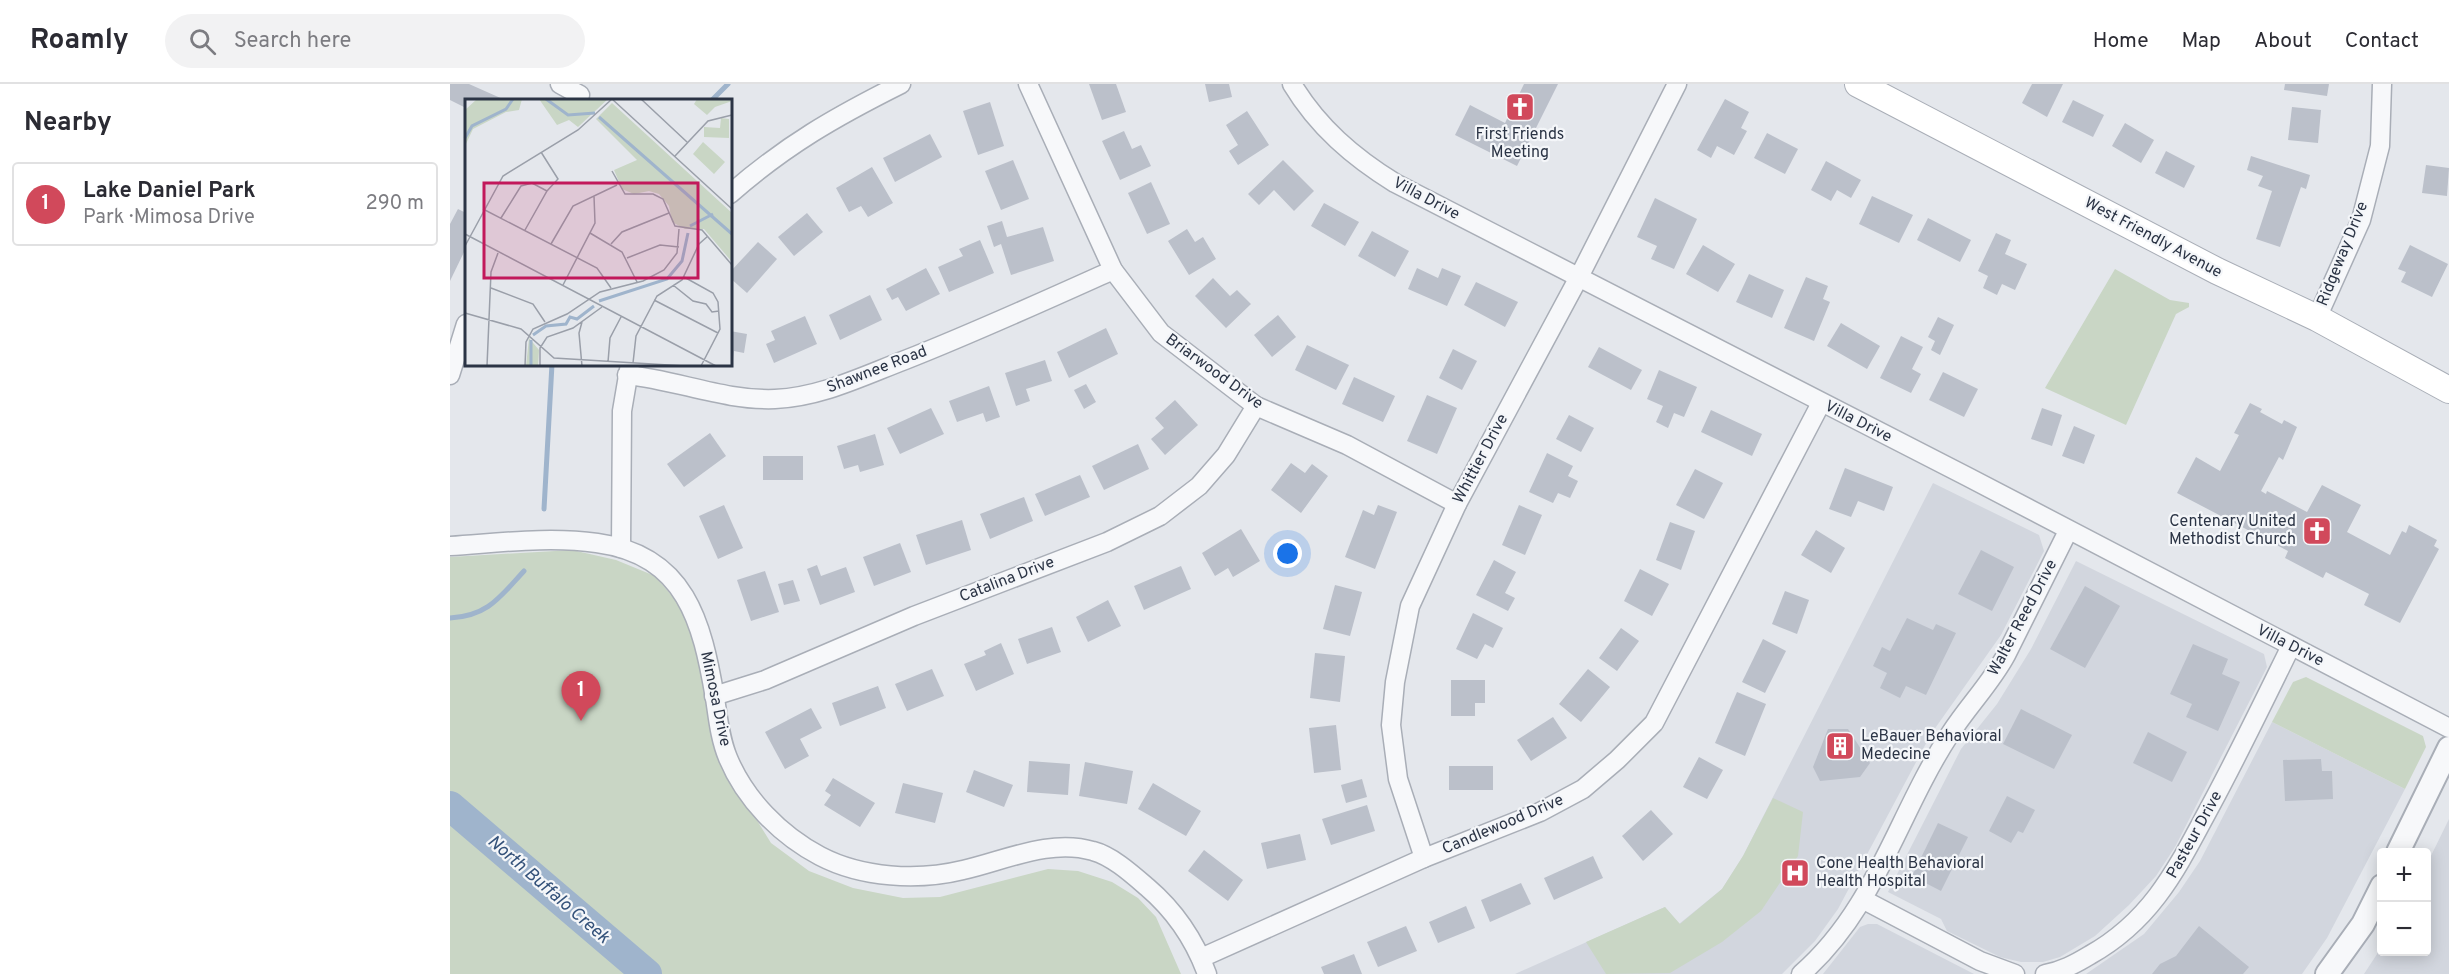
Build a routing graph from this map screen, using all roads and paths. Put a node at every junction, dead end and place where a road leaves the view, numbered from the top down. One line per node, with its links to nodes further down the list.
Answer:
1 (560, 84): 8 (street)
2 (901, 84): 9 (street)
3 (1028, 84): 10 (street, Briarwood Drive)
4 (1292, 84): 11 (street, Villa Drive)
5 (1677, 84): 11 (street, Whittier Drive)
6 (1858, 84): 12 (main road, West Friendly Avenue)
7 (2382, 84): 12 (street, Ridgeway Drive)
8 (581, 93)
9 (732, 192)
10 (1113, 270): 14 (street, Shawnee Road); 18 (street, Briarwood Drive)
11 (1579, 277): 17 (street, Villa Drive); 19 (street, Whittier Drive)
12 (2317, 318): 16 (main road, West Friendly Avenue)
13 (465, 327): 15 (street)
14 (629, 370): 22 (street)
15 (450, 375)
16 (2449, 390)
17 (1821, 403): 20 (street, Villa Drive); 28 (street, Candlewood Drive)
18 (1256, 406): 19 (street, Briarwood Drive); 24 (street, Catalina Drive)
19 (1457, 504): 28 (street, Whittier Drive)
20 (2068, 531): 23 (street, Villa Drive); 30 (street, Walter Reed Drive)
21 (450, 546): 22 (street, Mimosa Drive)
22 (621, 548): 24 (street, Mimosa Drive)
23 (2291, 646): 25 (street, Villa Drive); 34 (street, Pasteur Drive)
24 (714, 696): 31 (street, Mimosa Drive)
25 (2449, 728)
26 (2449, 748): 27 (street)
27 (2400, 848)
28 (1425, 858): 31 (street, Candlewood Drive)
29 (2377, 896): 35 (street)
30 (1864, 900): 32 (street, Walter Reed Drive); 33 (street)
31 (1204, 966)
32 (1801, 974)
33 (2015, 974)
34 (2044, 974)
35 (2327, 974)

